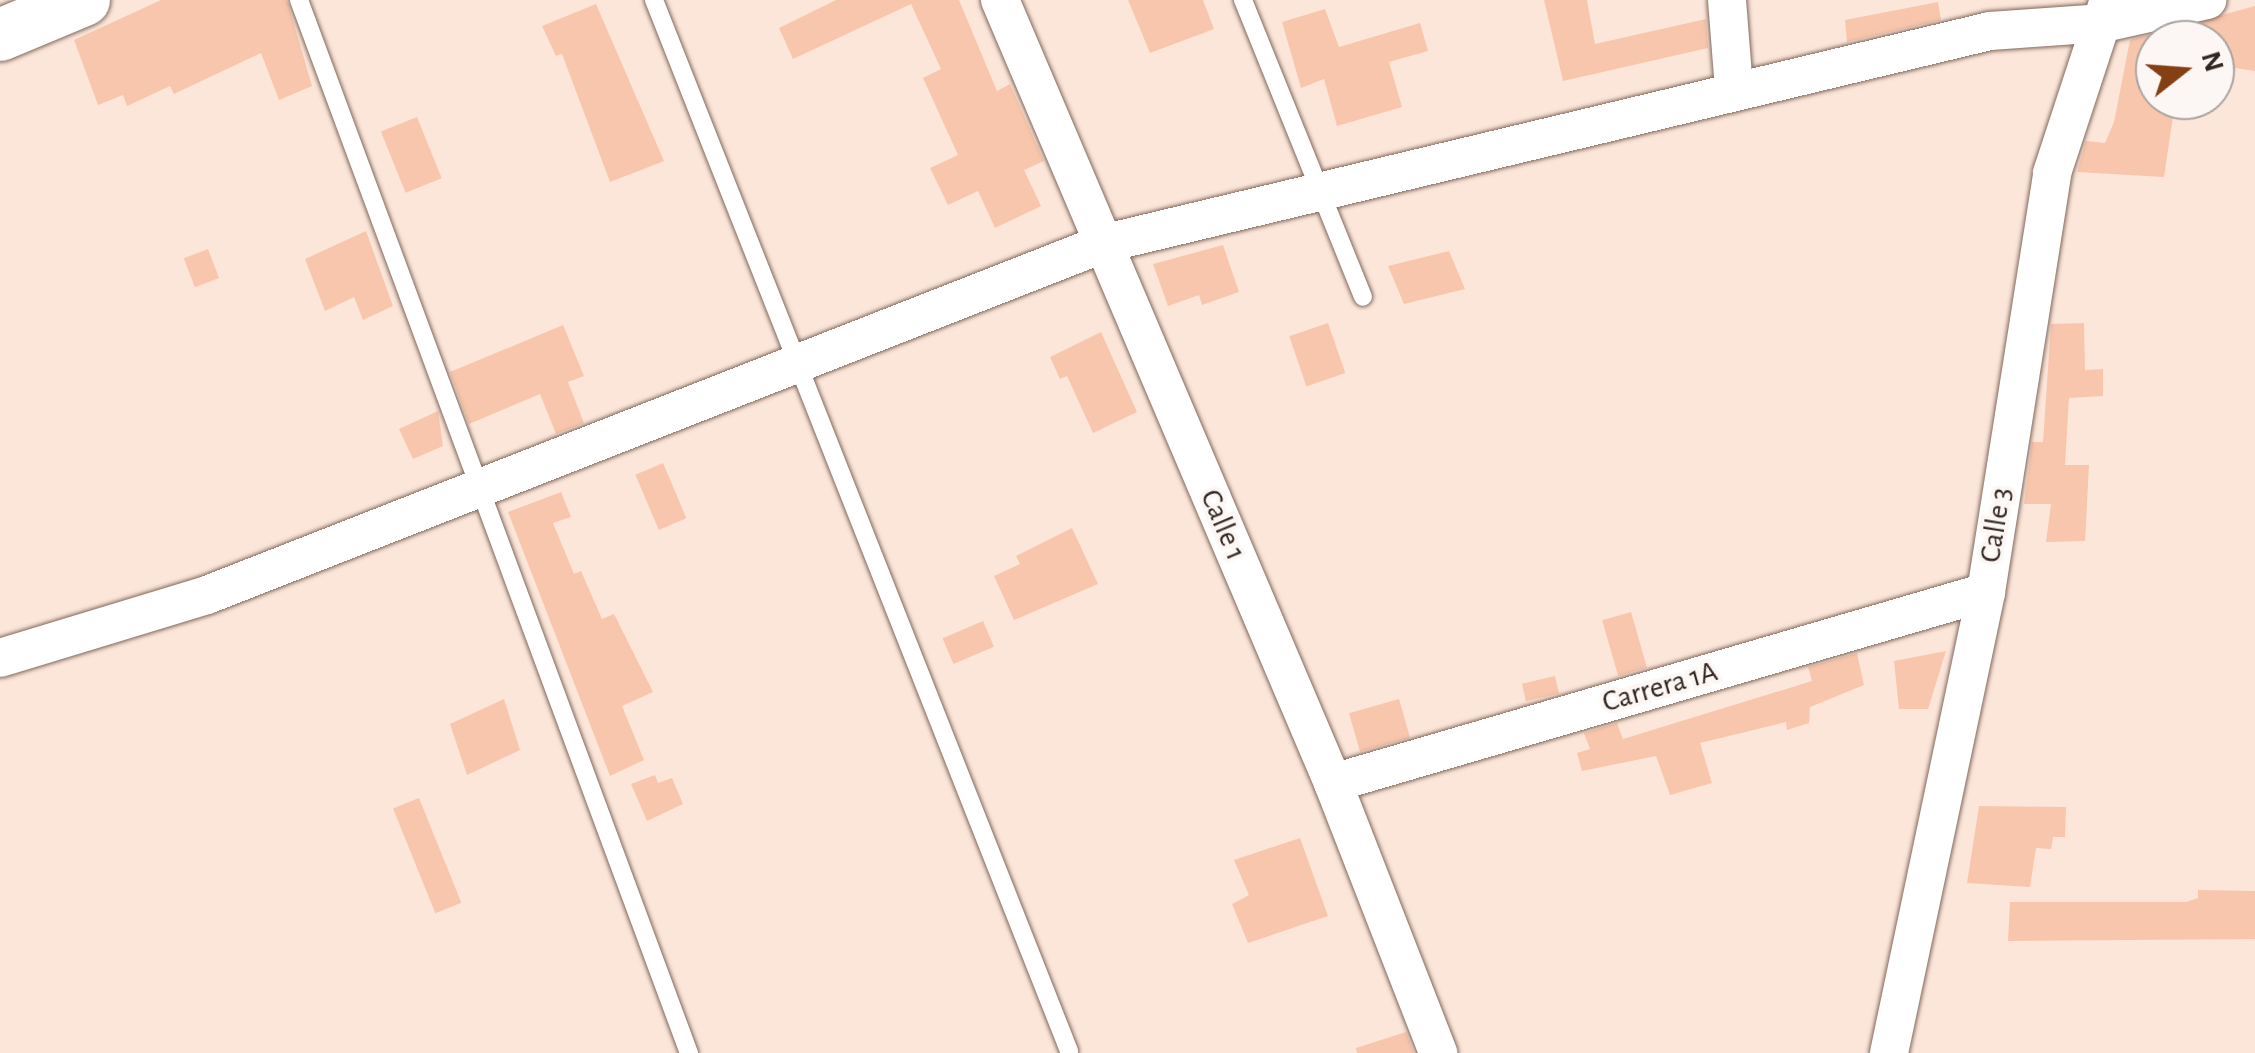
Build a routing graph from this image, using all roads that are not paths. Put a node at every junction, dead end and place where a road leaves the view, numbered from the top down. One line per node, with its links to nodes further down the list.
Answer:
1 (84, 0): 9 (street)
2 (299, 0): 15 (lane)
3 (654, 0): 14 (lane)
4 (1000, 0): 12 (street, Calle 1)
5 (1243, 0): 11 (lane)
6 (1727, 0): 10 (street)
7 (2207, 0): 8 (street)
8 (2107, 11): 10 (street); 16 (street, Calle 3)
9 (0, 35)
10 (1734, 88): 11 (street)
11 (1319, 192): 12 (street); 13 (lane)
12 (1102, 244): 14 (street); 18 (street, Calle 1)
13 (1363, 297)
14 (798, 361): 15 (street); 19 (lane)
15 (482, 488): 17 (street); 20 (lane)
16 (1986, 592): 18 (street, Carrera 1A); 22 (street, Calle 3)
17 (0, 658)
18 (1334, 782): 21 (street, Calle 1)
19 (1068, 1051)
20 (688, 1053)
21 (1438, 1053)
22 (1890, 1053)

